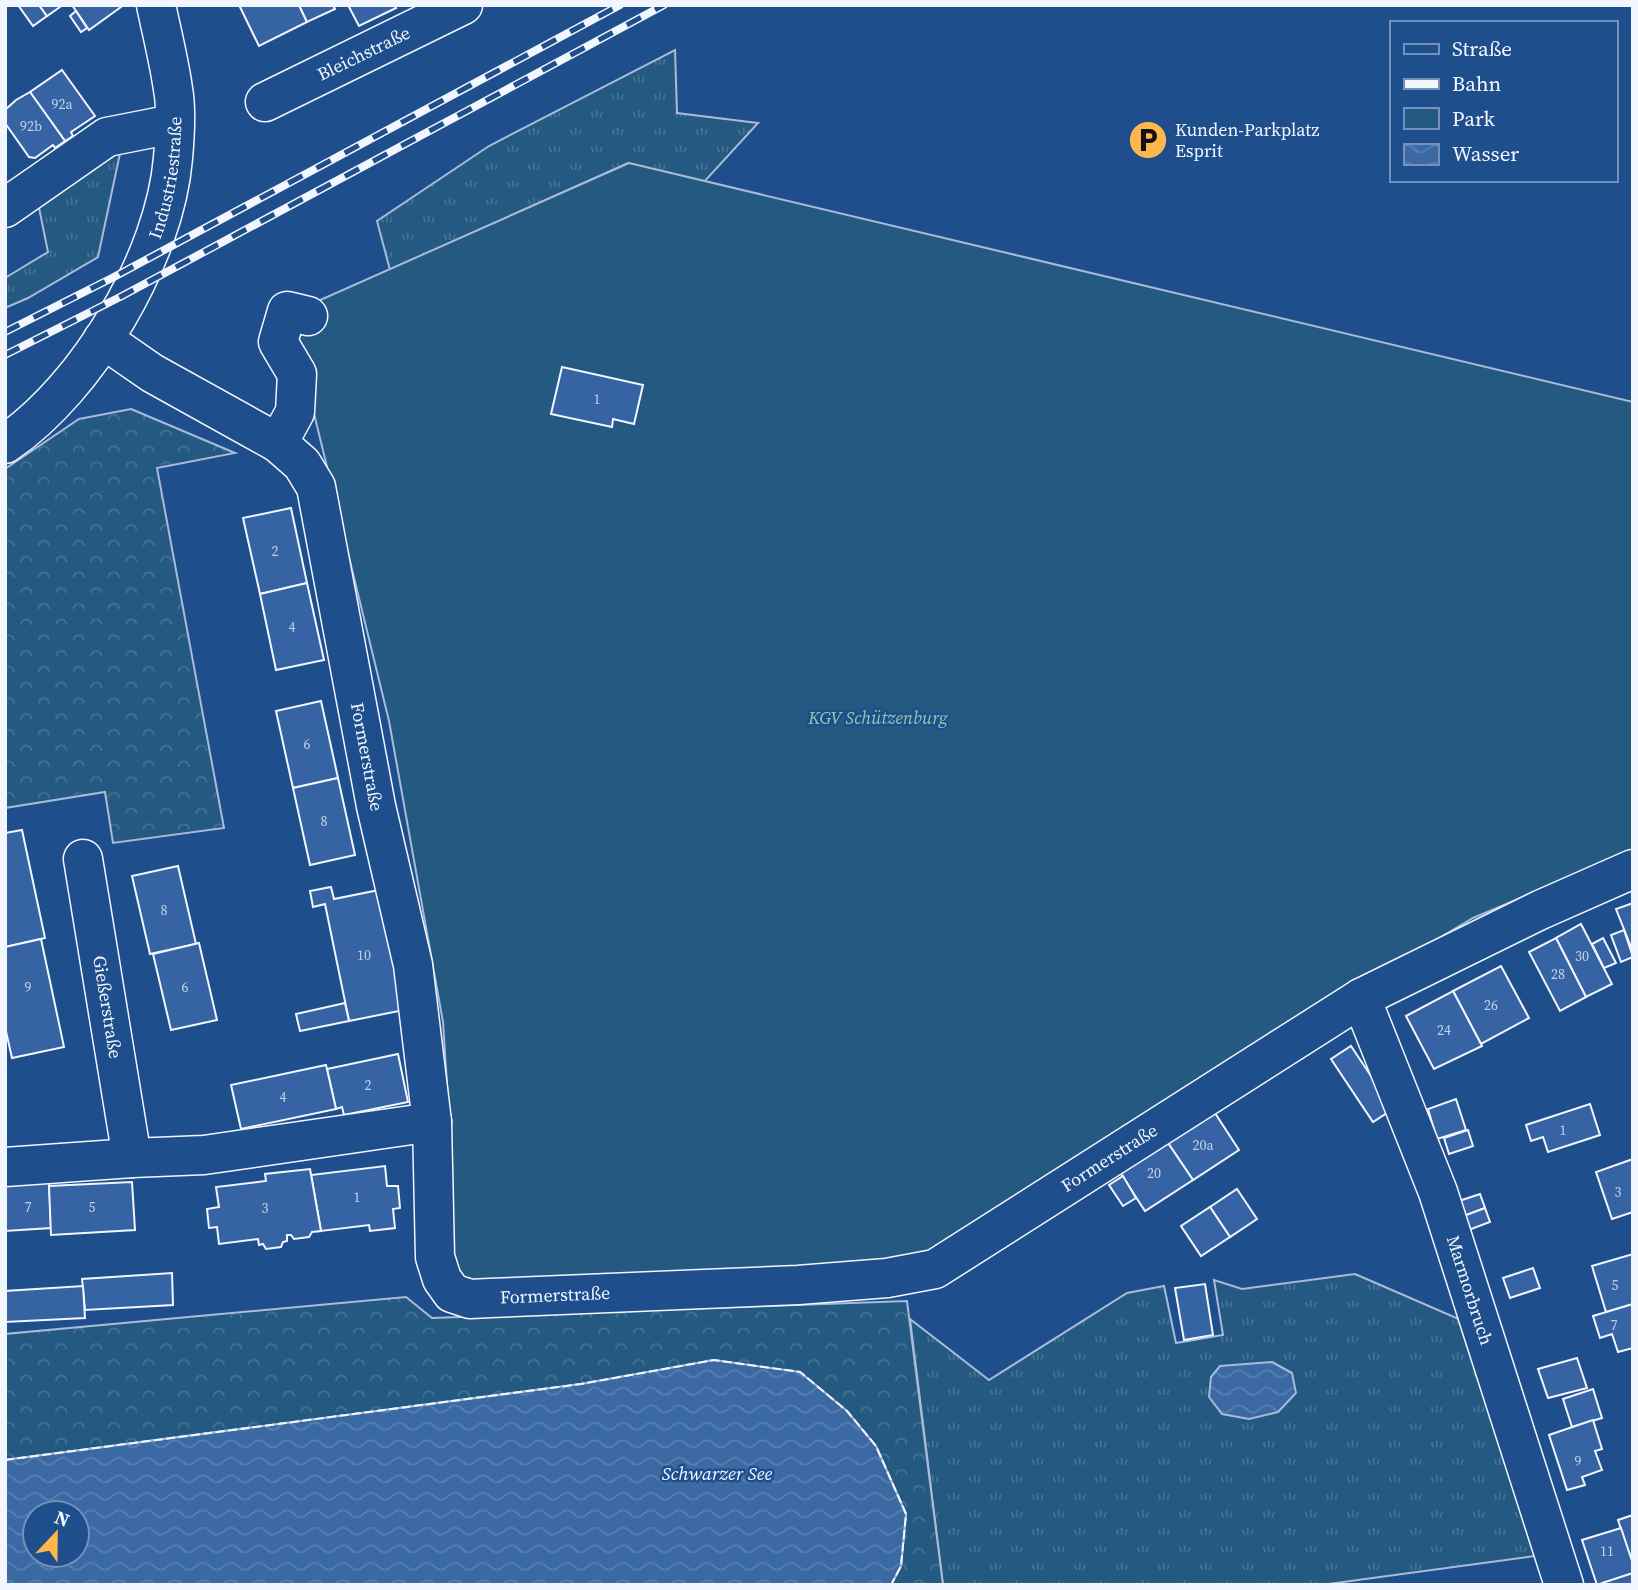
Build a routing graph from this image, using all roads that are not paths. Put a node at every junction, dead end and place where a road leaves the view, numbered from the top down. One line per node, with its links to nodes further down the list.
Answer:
1 (156, 5): 4 (street, Industriestraße)
2 (463, 5): 3 (street, Bleichstraße)
3 (265, 102)
4 (173, 124): 5 (street); 7 (street, Industriestraße)
5 (5, 208)
6 (308, 316): 8 (street)
7 (103, 339): 8 (street, Formerstraße); 9 (street, Industriestraße)
8 (278, 443): 13 (street, Formerstraße)
9 (5, 444)
10 (83, 859): 14 (street, Gießerstraße)
11 (1633, 869): 12 (street, Formerstraße)
12 (1362, 998): 13 (street, Formerstraße); 16 (street, Marmorbruch)
13 (432, 1122): 14 (street)
14 (132, 1158): 15 (street)
15 (5, 1167)
16 (1564, 1585)

